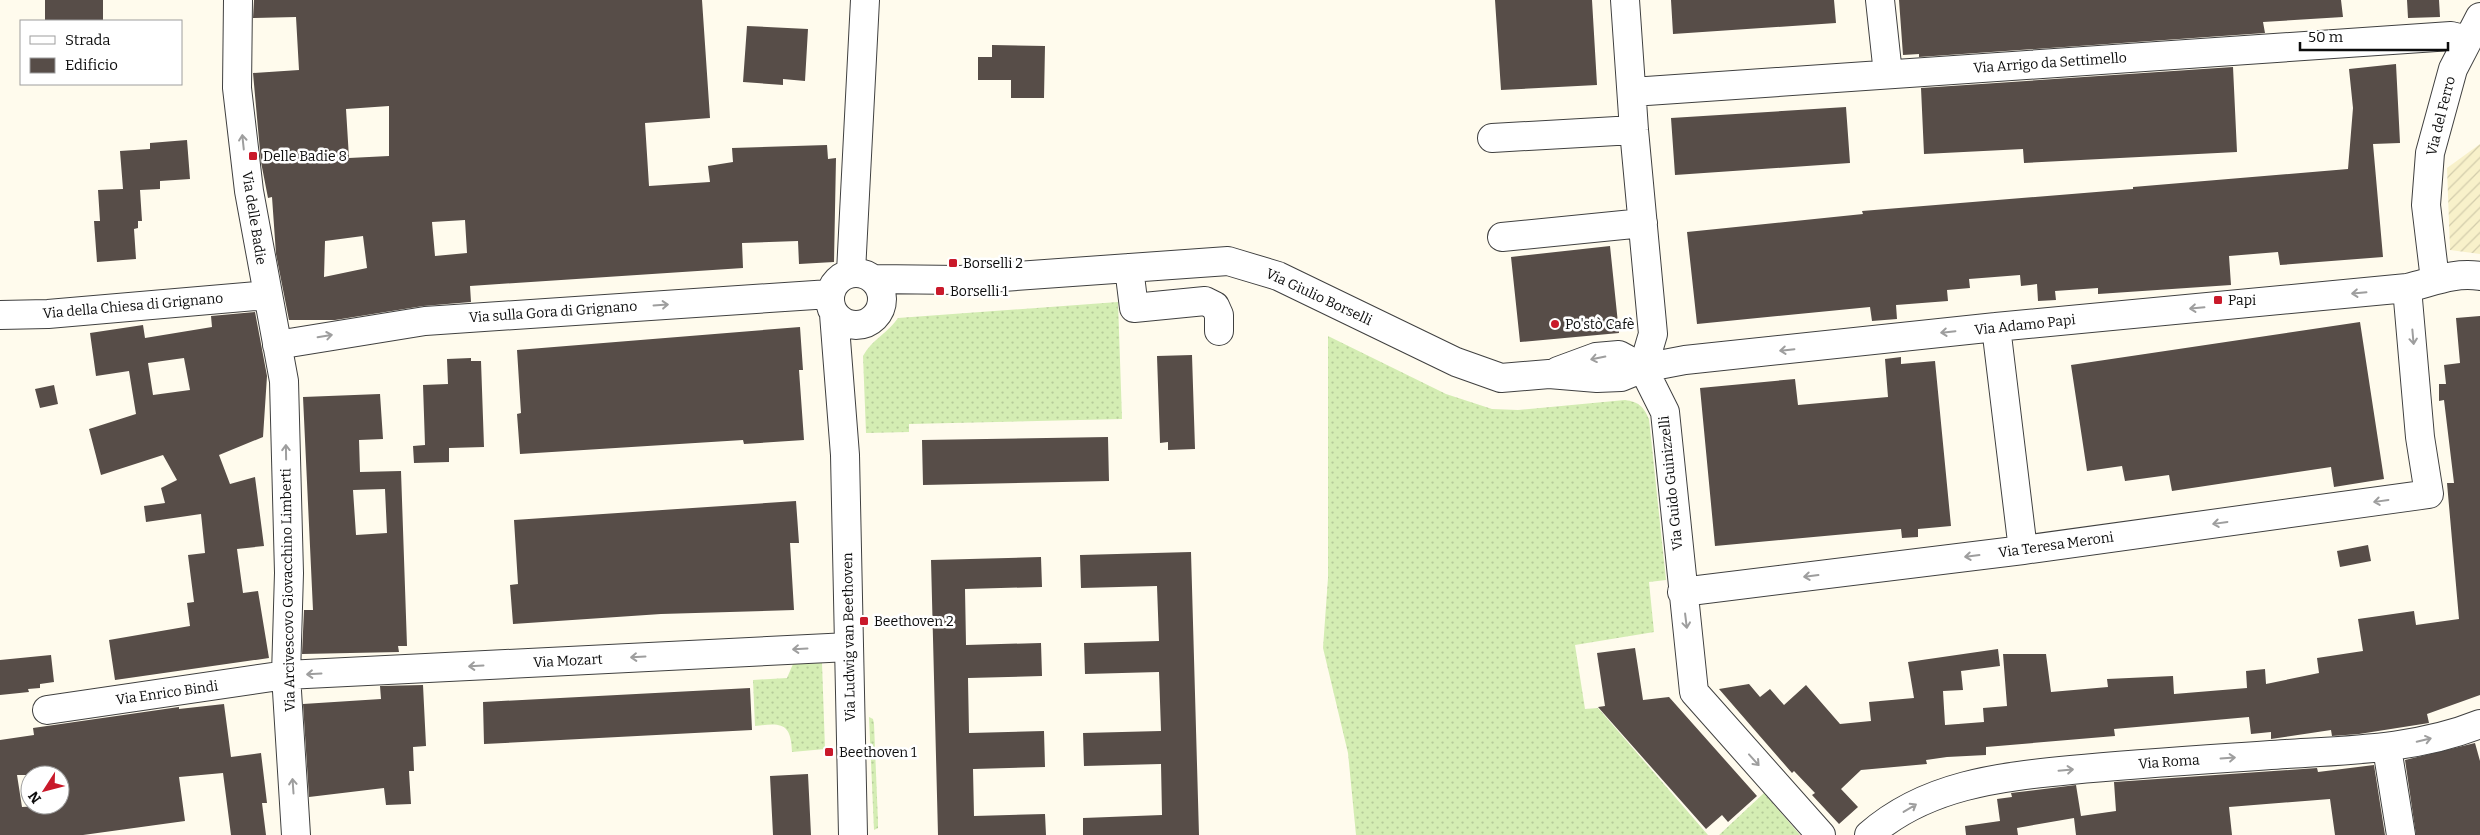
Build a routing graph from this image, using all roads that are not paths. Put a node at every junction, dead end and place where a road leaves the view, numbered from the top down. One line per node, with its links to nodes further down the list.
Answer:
1 (238, 0): 17 (street, Via delle Badie, one-way to 1)
2 (865, 0): 15 (street)
3 (1625, 0): 7 (street)
4 (1880, 0): 6 (street)
5 (2474, 29): 6 (street, Via Arrigo da Settimello); 14 (street, Via del Ferro)
6 (1888, 74): 7 (street, Via Arrigo da Settimello)
7 (1632, 92): 8 (street)
8 (1634, 130): 9 (street); 10 (street)
9 (1492, 138)
10 (1643, 223): 11 (street); 23 (street)
11 (1502, 237)
12 (1129, 268): 15 (street, Via Giulio Borselli); 21 (street); 23 (street, Via Giulio Borselli)
13 (2480, 276): 14 (street, Via Adamo Papi)
14 (2435, 280): 16 (street, Via Adamo Papi)
15 (870, 284): 18 (street); 18 (street, Via sulla Gora di Grignano)
16 (2407, 288): 20 (street, Via Adamo Papi, one-way to 20); 24 (street, Via Teresa Meroni, one-way to 24)
17 (267, 295): 19 (street, Via della Chiesa di Grignano); 22 (street, Via delle Badie)
18 (840, 311): 22 (street, Via sulla Gora di Grignano, one-way to 18); 26 (street, Via Ludwig van Beethoven)
19 (0, 315)
20 (1996, 327): 23 (street, Via Adamo Papi, one-way to 23); 24 (street)
21 (1219, 331)
22 (277, 345): 27 (street, Via Arcivescovo Giovacchino Limberti, one-way to 22)
23 (1643, 368): 25 (street, Via Guido Guinizzelli)
24 (2023, 550): 25 (street, Via Teresa Meroni, one-way to 25)
25 (1682, 592): 34 (street, Via Guido Guinizzelli, one-way to 34)
26 (849, 646): 27 (street, Via Mozart, one-way to 27); 33 (street, Via Ludwig van Beethoven)
27 (286, 675): 28 (street, Via Enrico Bindi); 32 (street, Via Arcivescovo Giovacchino Limberti, one-way to 27)
28 (47, 710)
29 (2478, 729): 30 (street, Via Roma, one-way to 29)
30 (2387, 748): 31 (street, Via Roma, one-way to 30); 35 (street)
31 (1870, 834)
32 (296, 835)
33 (853, 835)
34 (1821, 835)
35 (2400, 835)

